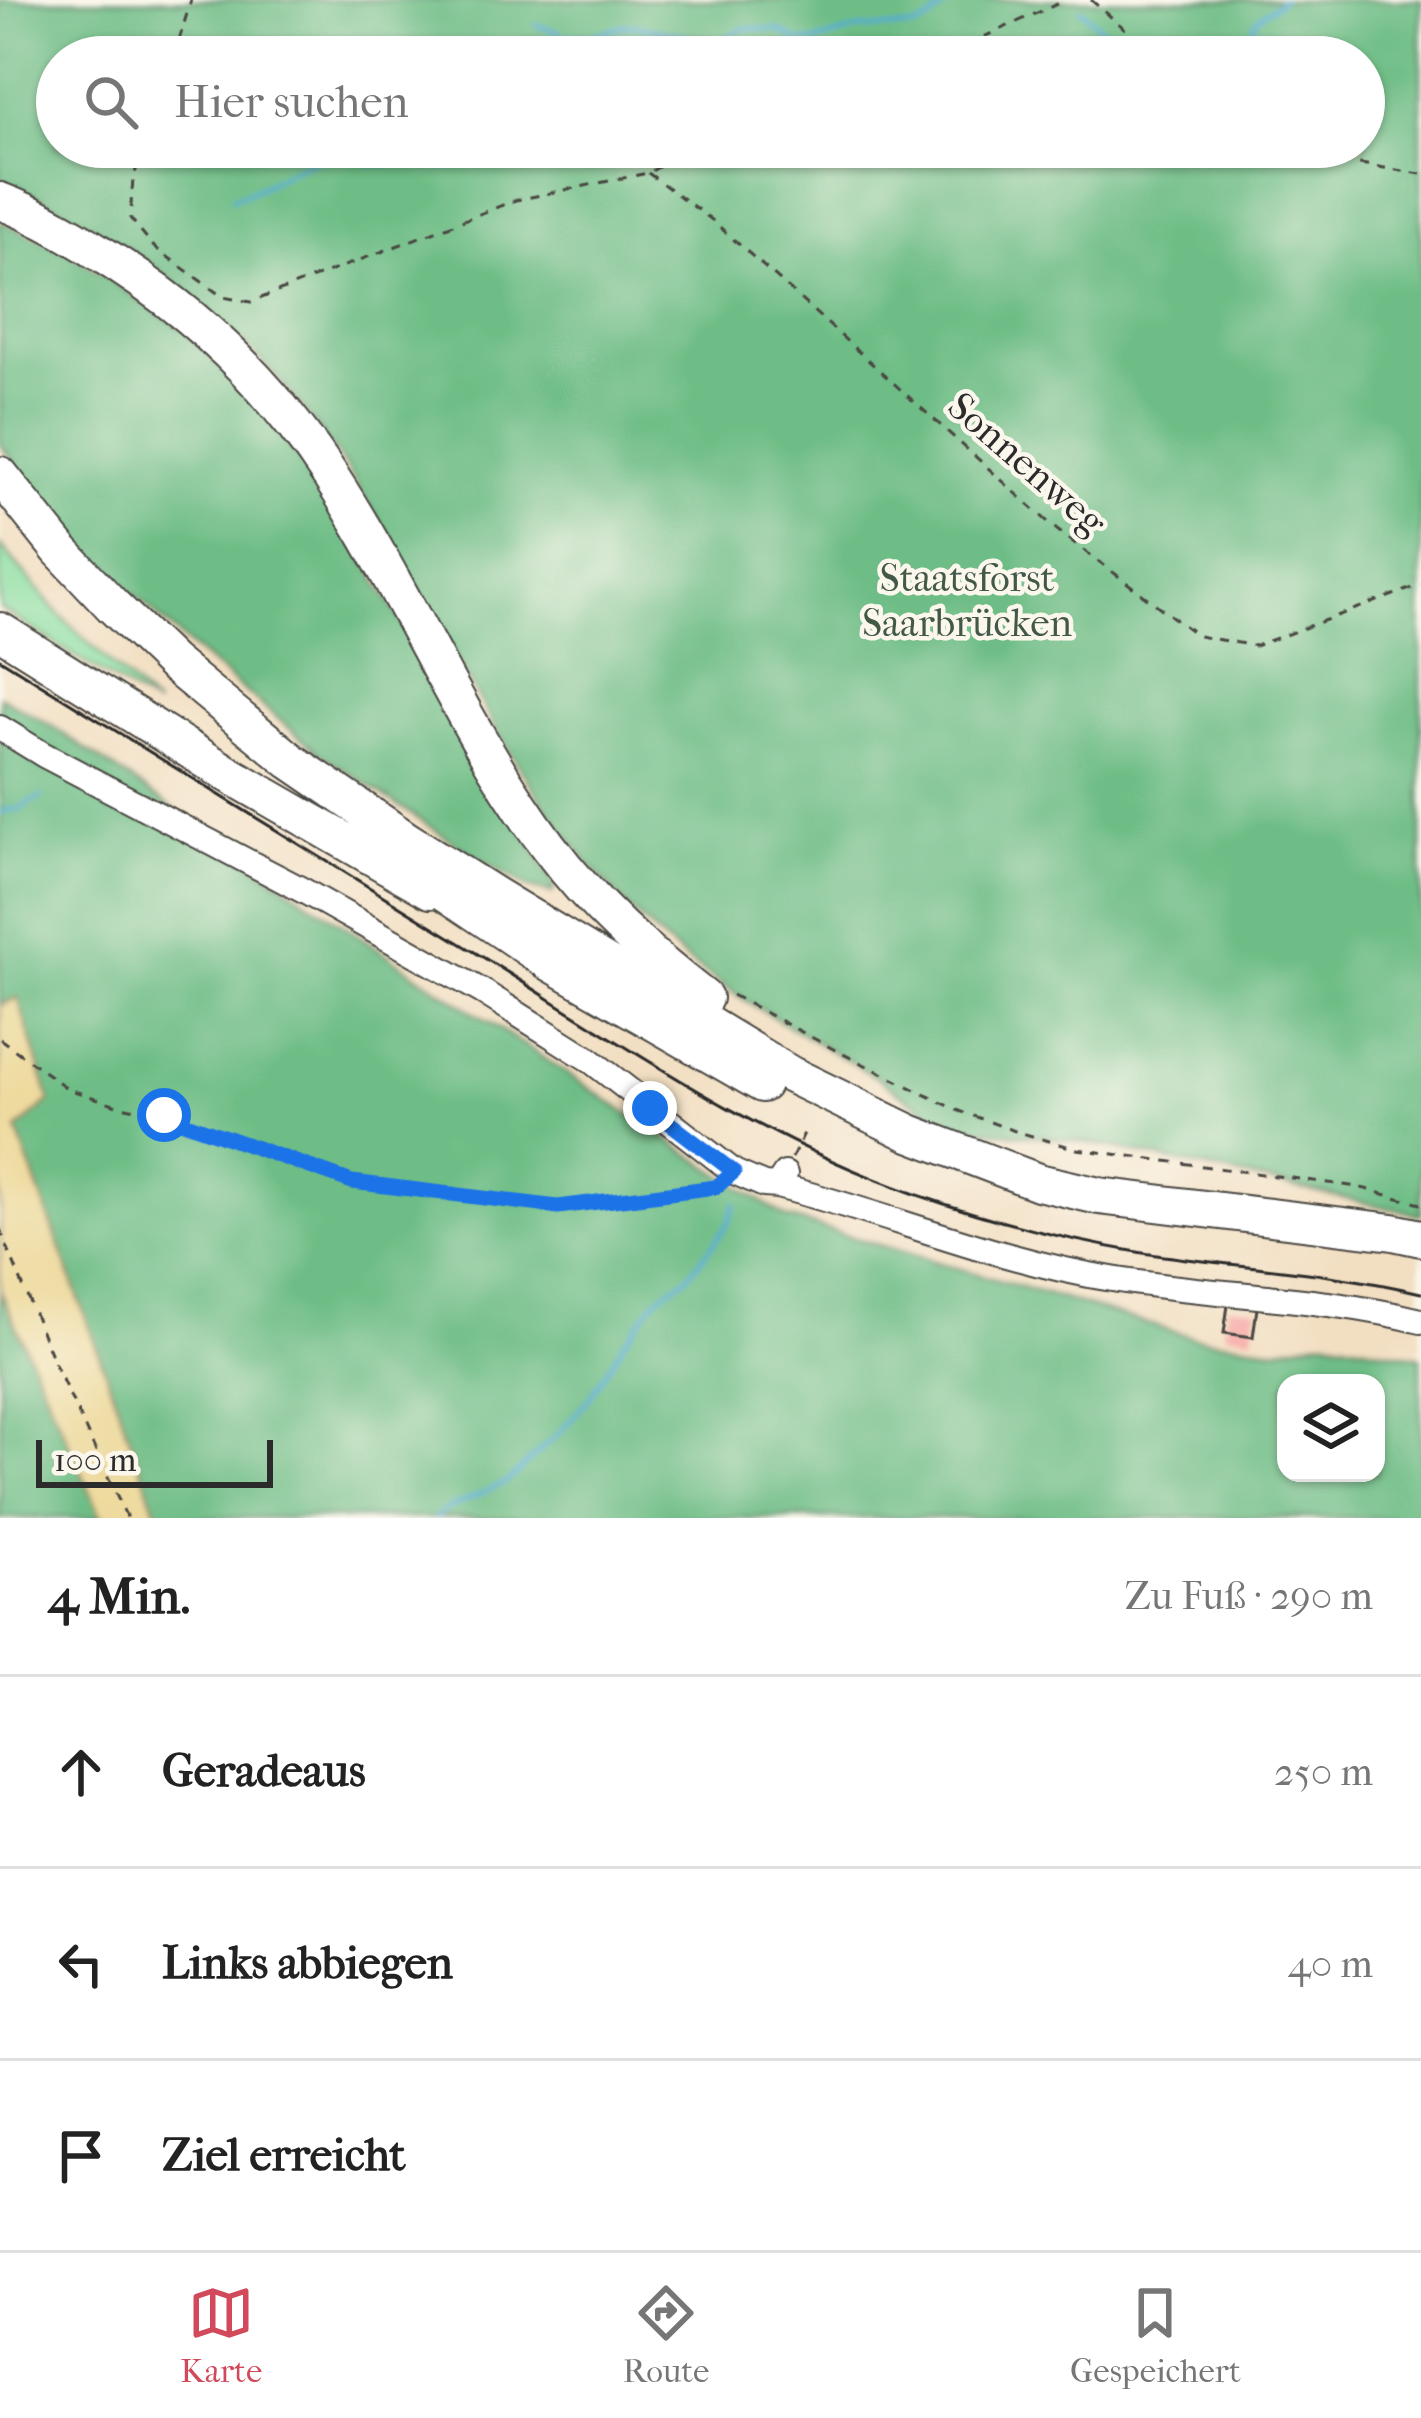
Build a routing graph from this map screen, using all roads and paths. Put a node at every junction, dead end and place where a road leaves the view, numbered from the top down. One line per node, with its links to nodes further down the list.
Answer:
1 (190, 0): 4 (path)
2 (1066, 0): 5 (path)
3 (1091, 0): 6 (path)
4 (180, 36)
5 (986, 36)
6 (1133, 36)
7 (137, 168): 10 (path)
8 (655, 168): 10 (path)
9 (1384, 168): 11 (path)
10 (648, 172): 15 (path, Sonnenweg)
11 (1421, 174)
12 (0, 201): 21 (highway)
13 (0, 475): 21 (highway)
14 (0, 507): 18 (highway)
15 (1421, 586)
16 (0, 631): 18 (highway)
17 (0, 728): 23 (lane)
18 (485, 921): 28 (highway)
19 (721, 989): 25 (path)
20 (0, 1039): 23 (path)
21 (854, 1105): 27 (highway)
22 (807, 1127): 24 (path)
23 (734, 1172): 24 (lane)
24 (781, 1180): 29 (lane)
25 (1421, 1204)
26 (0, 1229): 30 (path)
27 (1421, 1238)
28 (1421, 1259)
29 (1421, 1321)
30 (128, 1518)

